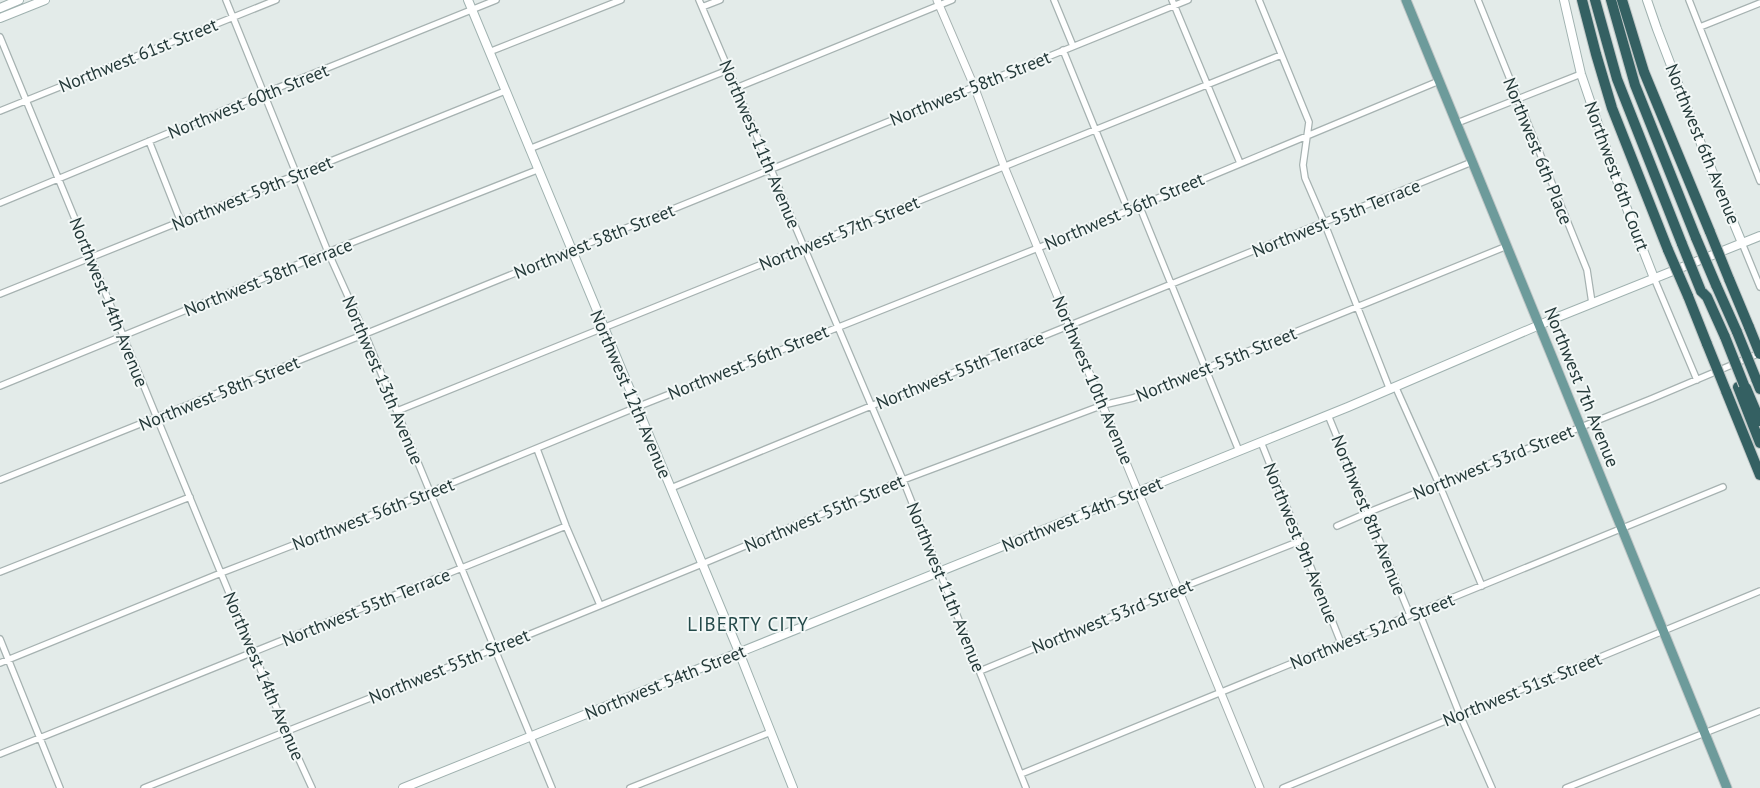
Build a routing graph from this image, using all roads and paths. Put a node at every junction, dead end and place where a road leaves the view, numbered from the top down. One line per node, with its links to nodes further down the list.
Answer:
1 (19, 0): 27 (main road)
2 (46, 0): 30 (main road)
3 (226, 0): 29 (street, Northwest 13th Avenue)
4 (276, 0): 29 (street, Northwest 61st Street)
5 (468, 0): 28 (main road, Northwest 12th Avenue)
6 (496, 0): 28 (street, Northwest 60th Street)
7 (621, 0): 35 (street)
8 (699, 0): 26 (street, Northwest 11th Avenue)
9 (720, 0): 26 (street)
10 (952, 0): 23 (street)
11 (1054, 0): 33 (street)
12 (1188, 0): 24 (street, Northwest 58th Street)
13 (1259, 0): 36 (street)
14 (1406, 0): 39 (main road, Northwest 7th Avenue)
15 (1478, 0): 45 (street, Northwest 6th Place)
16 (1564, 0): 38 (main road)
17 (1582, 0): 105 (highway, bridge)
18 (1595, 0): 91 (highway, bridge)
19 (1611, 0): 89 (highway, bridge)
20 (1622, 0): 86 (highway, bridge)
21 (1647, 0): 67 (main road, Northwest 6th Avenue)
22 (1689, 0): 31 (street)
23 (938, 3): 41 (street, Northwest 10th Avenue); 42 (street)
24 (1173, 3): 33 (street, Northwest 58th Street); 40 (street)
25 (1760, 3): 31 (street)
26 (702, 7): 37 (street, Northwest 11th Avenue)
27 (0, 8)
28 (472, 10): 35 (main road, Northwest 12th Avenue); 44 (street, Northwest 60th Street)
29 (233, 17): 44 (street, Northwest 13th Avenue); 46 (street, Northwest 61st Street)
30 (0, 18)
31 (1700, 28): 60 (street)
32 (0, 37): 46 (street, Northwest 14th Avenue)
33 (1073, 46): 34 (street, Northwest 58th Street)
34 (1063, 50): 41 (street, Northwest 58th Street); 49 (street)
35 (489, 52): 43 (main road, Northwest 12th Avenue)
36 (1281, 54): 40 (street, Northwest 57th Street); 50 (street)
37 (728, 70): 42 (street, Northwest 11th Avenue); 52 (street)
38 (1581, 74): 45 (street); 74 (main road, Northwest 6th Court)
39 (1439, 81): 48 (main road, Northwest 7th Avenue); 50 (street, Northwest 56th Street)
40 (1207, 84): 49 (street, Northwest 57th Street); 53 (street)
41 (974, 86): 55 (street, Northwest 10th Avenue); 56 (street, Northwest 58th Street)
42 (736, 88): 56 (street, Northwest 11th Avenue)
43 (505, 90): 52 (main road, Northwest 12th Avenue); 58 (street, Northwest 59th Street)
44 (265, 93): 51 (street, Northwest 60th Street); 58 (street, Northwest 13th Avenue)
45 (1517, 99): 48 (street); 78 (street, Northwest 6th Place)
46 (26, 100): 47 (street, Northwest 61st Street); 59 (street, Northwest 14th Avenue)
47 (0, 111)
48 (1457, 123): 54 (main road, Northwest 7th Avenue)
49 (1094, 130): 55 (street, Northwest 57th Street); 63 (street)
50 (1308, 137): 53 (street, Northwest 56th Street); 65 (street)
51 (149, 141): 59 (street, Northwest 60th Street); 64 (street)
52 (528, 149): 57 (main road, Northwest 12th Avenue)
53 (1240, 162): 62 (street, Northwest 56th Street)
54 (1472, 162): 65 (street, Northwest 55th Terrace); 68 (main road, Northwest 7th Avenue)
55 (1004, 166): 69 (street, Northwest 57th Street); 70 (street, Northwest 10th Avenue)
56 (772, 169): 69 (street, Northwest 11th Avenue); 71 (street, Northwest 58th Street)
57 (537, 170): 71 (main road, Northwest 12th Avenue); 72 (street, Northwest 58th Terrace)
58 (297, 175): 64 (street, Northwest 59th Street); 72 (street, Northwest 13th Avenue)
59 (59, 179): 61 (street, Northwest 60th Street); 73 (street, Northwest 14th Avenue)
60 (1760, 181)
61 (0, 203)
62 (1139, 205): 63 (street, Northwest 56th Street); 75 (street, Northwest 9th Avenue)
63 (1128, 210): 70 (street, Northwest 56th Street)
64 (181, 222): 73 (street, Northwest 59th Street)
65 (1324, 222): 75 (street, Northwest 55th Terrace); 79 (street)
66 (1760, 236): 67 (main road, Northwest 54th Street)
67 (1742, 243): 74 (main road, Northwest 54th Street); 76 (street, Northwest 6th Avenue)
68 (1507, 246): 79 (street, Northwest 55th Street); 80 (main road, Northwest 7th Avenue)
69 (804, 247): 82 (street, Northwest 11th Avenue); 83 (street, Northwest 57th Street)
70 (1038, 248): 81 (street, Northwest 10th Avenue); 82 (street, Northwest 56th Street)
71 (571, 250): 83 (main road, Northwest 12th Avenue); 84 (street, Northwest 58th Street)
72 (328, 252): 84 (street, Northwest 13th Avenue); 85 (street, Northwest 58th Terrace)
73 (92, 258): 77 (street, Northwest 59th Street); 85 (street, Northwest 14th Avenue)
74 (1654, 278): 78 (main road, Northwest 54th Street); 88 (street)
75 (1170, 286): 81 (street, Northwest 55th Terrace); 87 (street, Northwest 9th Avenue)
76 (1760, 287)
77 (0, 294)
78 (1592, 303): 80 (main road, Northwest 54th Street)
79 (1357, 308): 87 (street, Northwest 55th Street); 92 (street)
80 (1539, 325): 92 (main road, Northwest 54th Street); 100 (main road, Northwest 7th Avenue)
81 (1070, 326): 93 (street, Northwest 10th Avenue); 94 (street, Northwest 55th Terrace)
82 (837, 327): 94 (street, Northwest 11th Avenue); 95 (street, Northwest 56th Street)
83 (604, 328): 95 (main road, Northwest 12th Avenue); 96 (street, Northwest 57th Street)
84 (365, 334): 96 (street, Northwest 13th Avenue); 98 (street, Northwest 58th Street)
85 (123, 336): 90 (street, Northwest 58th Terrace); 98 (street, Northwest 14th Avenue)
86 (1760, 354): 88 (street, Northwest 53rd Street)
87 (1205, 369): 93 (street, Northwest 55th Street); 104 (street, Northwest 9th Avenue)
88 (1697, 380): 100 (street, Northwest 53rd Street)
89 (1758, 384)
90 (0, 386)
91 (1741, 386): 99 (highway); 102 (highway)
92 (1393, 389): 97 (main road, Northwest 54th Street); 108 (street)
93 (1103, 405): 107 (street, Northwest 55th Street); 112 (street, Northwest 10th Avenue)
94 (871, 406): 107 (street, Northwest 11th Avenue); 110 (street, Northwest 55th Terrace)
95 (637, 407): 103 (street, Northwest 56th Street); 110 (main road, Northwest 12th Avenue)
96 (397, 411): 111 (street, Northwest 13th Avenue)
97 (1328, 415): 101 (main road, Northwest 54th Street); 114 (street, Northwest 8th Avenue)
98 (157, 417): 106 (street, Northwest 58th Street); 113 (street, Northwest 14th Avenue)
99 (1760, 421)
100 (1581, 427): 108 (street, Northwest 53rd Street); 117 (main road, Northwest 7th Avenue)
101 (1262, 442): 104 (main road, Northwest 54th Street); 118 (street, Northwest 9th Avenue)
102 (1760, 443)
103 (537, 449): 111 (street, Northwest 56th Street); 115 (street)
104 (1240, 451): 112 (main road, Northwest 54th Street)
105 (1760, 475)
106 (0, 480)
107 (903, 480): 119 (street, Northwest 55th Street); 122 (street, Northwest 11th Avenue)
108 (1439, 484): 114 (street, Northwest 53rd Street); 124 (street)
109 (1723, 487): 117 (street, Northwest 52nd Street)
110 (671, 488): 119 (main road, Northwest 12th Avenue)
111 (430, 492): 120 (street, Northwest 13th Avenue); 123 (street, Northwest 56th Street)
112 (1139, 492): 122 (main road, Northwest 54th Street); 125 (street, Northwest 10th Avenue)
113 (190, 497): 121 (street); 123 (street, Northwest 14th Avenue)
114 (1369, 512): 116 (street, Northwest 53rd Street); 129 (street, Northwest 8th Avenue)
115 (566, 526): 120 (street, Northwest 55th Terrace); 127 (street)
116 (1337, 526)
117 (1622, 528): 124 (street, Northwest 52nd Street); 130 (main road, Northwest 7th Avenue)
118 (1300, 541): 125 (street, Northwest 53rd Street); 132 (street, Northwest 9th Avenue)
119 (702, 564): 127 (street, Northwest 55th Street); 134 (main road, Northwest 12th Avenue)
120 (461, 568): 133 (street, Northwest 13th Avenue); 135 (street, Northwest 55th Terrace)
121 (0, 572)
122 (939, 572): 134 (main road, Northwest 54th Street); 138 (street, Northwest 11th Avenue)
123 (221, 573): 135 (street, Northwest 14th Avenue); 136 (street, Northwest 56th Street)
124 (1482, 586): 128 (street, Northwest 52nd Street)
125 (1178, 589): 138 (street, Northwest 53rd Street); 139 (street, Northwest 10th Avenue)
126 (1760, 591): 130 (street, Northwest 51st Street)
127 (600, 605): 133 (street, Northwest 55th Street)
128 (1418, 612): 129 (street, Northwest 52nd Street); 141 (street, Northwest 8th Avenue)
129 (1410, 615): 132 (street, Northwest 52nd Street)
130 (1663, 631): 141 (street, Northwest 51st Street); 144 (main road, Northwest 7th Avenue)
131 (0, 639): 136 (street)
132 (1341, 643): 139 (street, Northwest 52nd Street)
133 (495, 648): 142 (street, Northwest 55th Street); 145 (street, Northwest 13th Avenue)
134 (739, 652): 143 (main road, Northwest 12th Avenue); 145 (main road, Northwest 54th Street)
135 (254, 653): 142 (street, Northwest 14th Avenue); 146 (street, Northwest 55th Terrace)
136 (8, 660): 137 (street, Northwest 56th Street); 146 (street)
137 (0, 663)
138 (980, 671): 148 (street, Northwest 11th Avenue)
139 (1221, 693): 148 (street, Northwest 52nd Street); 157 (street, Northwest 10th Avenue)
140 (1760, 711): 144 (street)
141 (1460, 715): 158 (street, Northwest 51st Street); 159 (street, Northwest 8th Avenue)
142 (286, 731): 150 (street, Northwest 55th Street); 151 (street, Northwest 14th Avenue)
143 (771, 732): 154 (street); 155 (main road, Northwest 12th Avenue)
144 (1705, 734): 160 (street); 161 (main road, Northwest 7th Avenue)
145 (532, 736): 152 (main road, Northwest 54th Street); 153 (street, Northwest 13th Avenue)
146 (40, 738): 147 (street, Northwest 55th Terrace); 149 (street)
147 (0, 754)
148 (1021, 774): 156 (street, Northwest 11th Avenue)
149 (60, 788)
150 (144, 788)
151 (312, 788)
152 (403, 788)
153 (552, 788)
154 (630, 788)
155 (793, 788)
156 (1026, 788)
157 (1260, 788)
158 (1284, 788)
159 (1492, 788)
160 (1566, 788)
161 (1726, 788)

